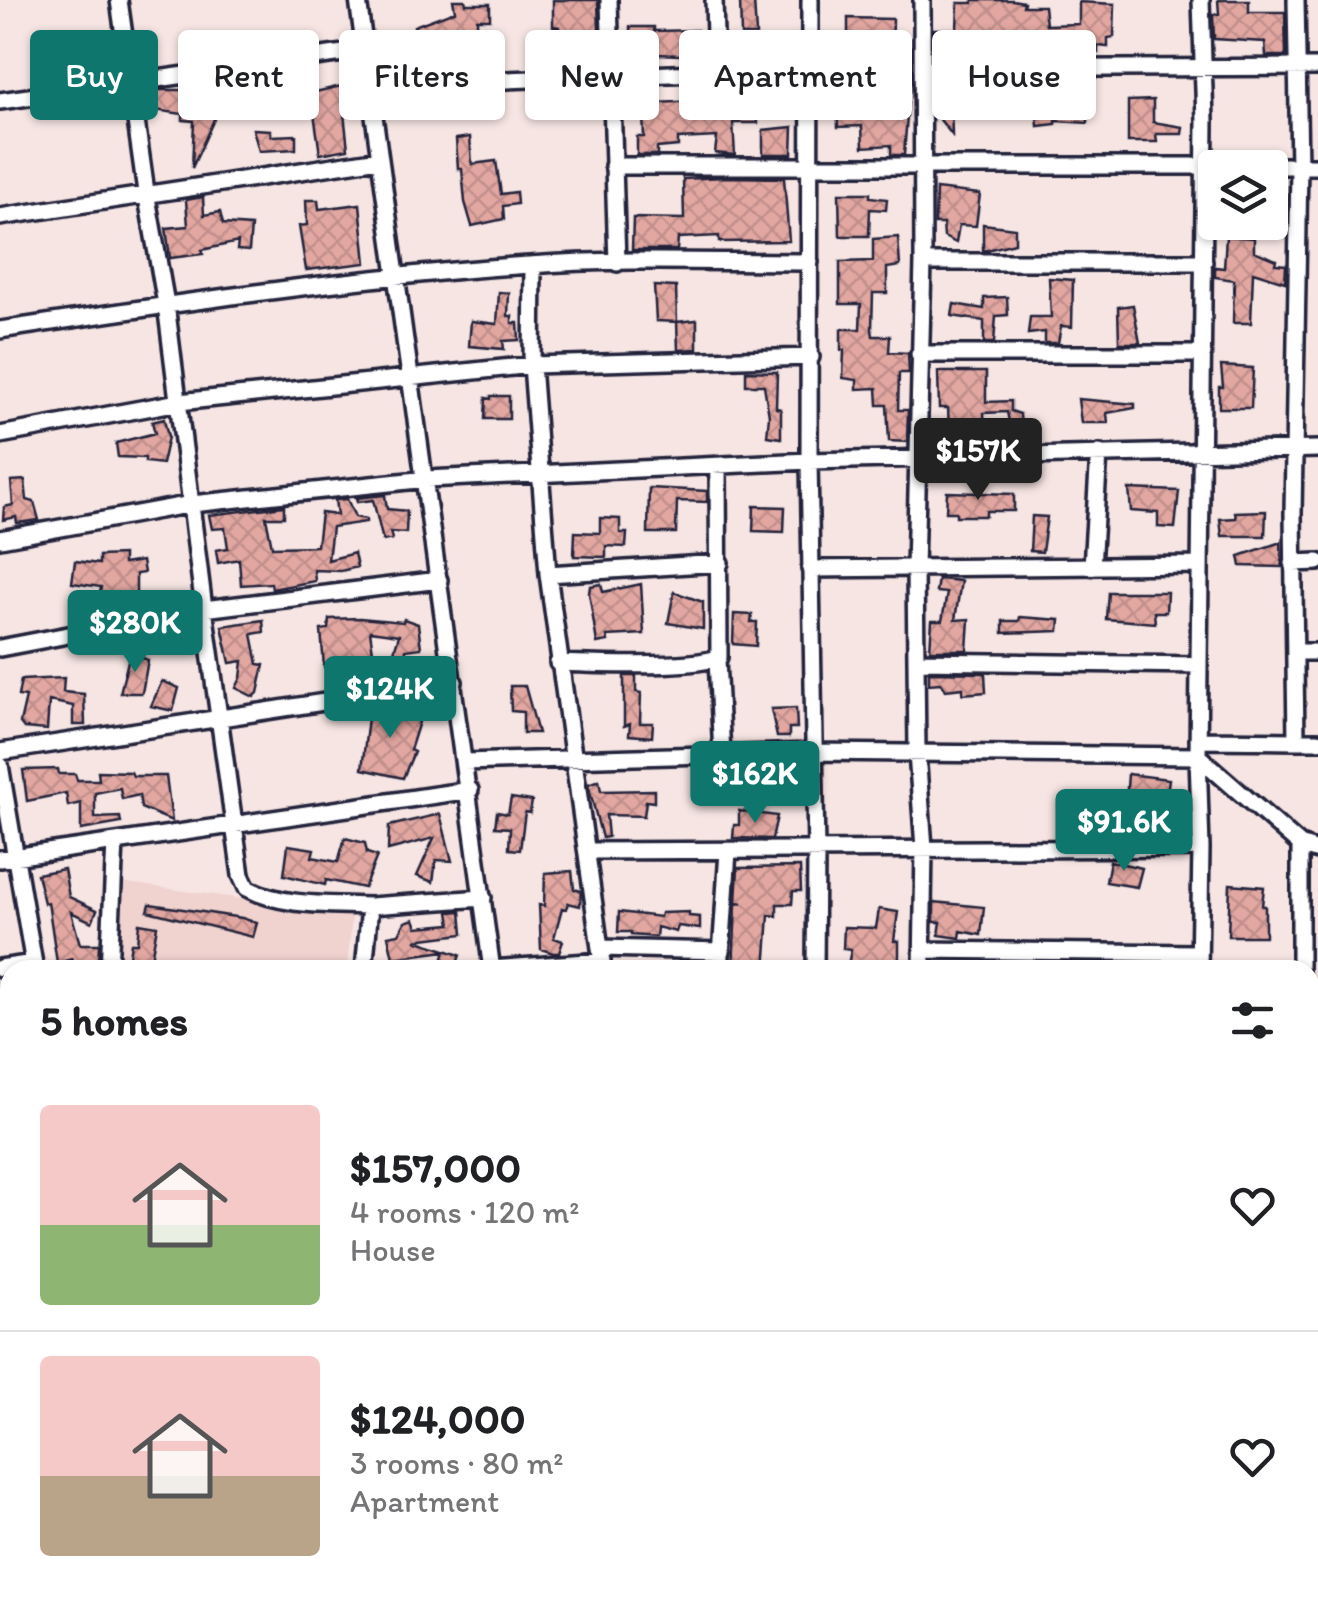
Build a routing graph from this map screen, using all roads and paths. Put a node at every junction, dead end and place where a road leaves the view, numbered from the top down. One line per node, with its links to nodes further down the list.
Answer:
1 (119, 0): 9 (street)
2 (358, 0): 10 (street)
3 (609, 0): 11 (street)
4 (714, 0): 12 (street)
5 (810, 0): 13 (street)
6 (922, 0): 18 (street)
7 (1202, 0): 15 (street)
8 (1296, 0): 16 (street)
9 (123, 30)
10 (362, 30)
11 (610, 30)
12 (715, 30)
13 (810, 30)
14 (339, 54): 19 (street)
15 (1204, 66): 16 (street); 18 (street); 26 (street)
16 (1297, 67): 17 (street); 32 (street)
17 (1318, 67)
18 (922, 68): 34 (street)
19 (158, 78)
20 (30, 97): 21 (street)
21 (0, 102)
22 (135, 120): 35 (street)
23 (374, 120): 27 (street)
24 (612, 120): 30 (street)
25 (809, 120): 28 (street)
26 (1205, 150)
27 (379, 159): 35 (street); 43 (street)
28 (809, 164): 30 (street); 34 (street); 38 (street)
29 (1198, 165): 34 (street)
30 (614, 166): 41 (street)
31 (1288, 166): 32 (street)
32 (1299, 166): 33 (street); 54 (street)
33 (1318, 166)
34 (922, 167): 39 (street)
35 (146, 192): 36 (street); 44 (street)
36 (0, 217)
37 (1204, 240): 40 (street)
38 (810, 262): 41 (street); 48 (street)
39 (923, 262): 40 (street); 46 (street)
40 (1204, 262): 47 (street)
41 (617, 263): 42 (street)
42 (533, 264): 43 (street); 49 (street)
43 (398, 276): 44 (street); 50 (street)
44 (166, 304): 45 (street); 51 (street)
45 (0, 330)
46 (919, 354): 47 (street); 57 (street)
47 (1203, 354): 55 (street)
48 (811, 357): 49 (street); 58 (street)
49 (532, 364): 50 (street); 60 (street)
50 (411, 377): 51 (street); 61 (street)
51 (179, 402): 52 (street); 62 (street)
52 (0, 435)
53 (1318, 449): 54 (street)
54 (1295, 450): 55 (street); 66 (street)
55 (1200, 451): 56 (street); 67 (street)
56 (1099, 453): 57 (street); 68 (street)
57 (917, 460): 58 (street); 69 (street)
58 (809, 462): 59 (street); 70 (street)
59 (718, 466): 60 (street); 65 (street)
60 (538, 476): 61 (street); 71 (street)
61 (427, 479): 62 (street); 72 (street)
62 (192, 504): 63 (street); 73 (street)
63 (0, 539)
64 (1318, 562): 66 (street)
65 (720, 563): 71 (street); 77 (street)
66 (1294, 563): 75 (street)
67 (1199, 565): 68 (street); 80 (street)
68 (1092, 566): 69 (street)
69 (915, 569): 70 (street); 78 (street)
70 (810, 570): 87 (street)
71 (548, 574): 79 (street)
72 (439, 580): 73 (street); 81 (street)
73 (204, 609): 74 (street); 82 (street)
74 (0, 648)
75 (1297, 652): 76 (street); 83 (street)
76 (1318, 652)
77 (717, 660): 79 (street); 89 (street)
78 (918, 660): 80 (street); 88 (street)
79 (558, 662): 90 (street)
80 (1198, 665): 85 (street)
81 (454, 682): 82 (street); 91 (street)
82 (220, 718): 86 (street); 94 (street)
83 (1296, 741): 84 (street); 85 (street)
84 (1318, 741)
85 (1198, 748): 88 (street); 96 (street); 98 (street)
86 (0, 752)
87 (812, 752): 88 (street); 89 (street); 101 (street)
88 (917, 753): 97 (street)
89 (722, 754): 90 (street)
90 (573, 758): 91 (street); 99 (street)
91 (464, 762): 93 (street)
92 (0, 765): 103 (street)
93 (470, 790): 94 (street); 104 (street)
94 (236, 824): 95 (street); 105 (street)
95 (115, 842): 103 (street); 110 (street)
96 (1300, 846): 102 (street); 118 (street)
97 (924, 848): 98 (street); 101 (street); 106 (street)
98 (1201, 848): 117 (street)
99 (589, 851): 100 (street); 108 (street)
100 (728, 851): 101 (street); 107 (street)
101 (816, 851): 114 (street)
102 (1318, 851)
103 (8, 858): 109 (street)
104 (483, 898): 105 (street); 112 (street)
105 (370, 906): 111 (street)
106 (922, 950): 115 (street); 116 (street)
107 (722, 951): 108 (street); 113 (street)
108 (602, 959)
109 (33, 960)
110 (109, 960)
111 (365, 960)
112 (491, 960)
113 (721, 960)
114 (815, 960)
115 (922, 960)
116 (1153, 960)
117 (1199, 960)
118 (1300, 960)

